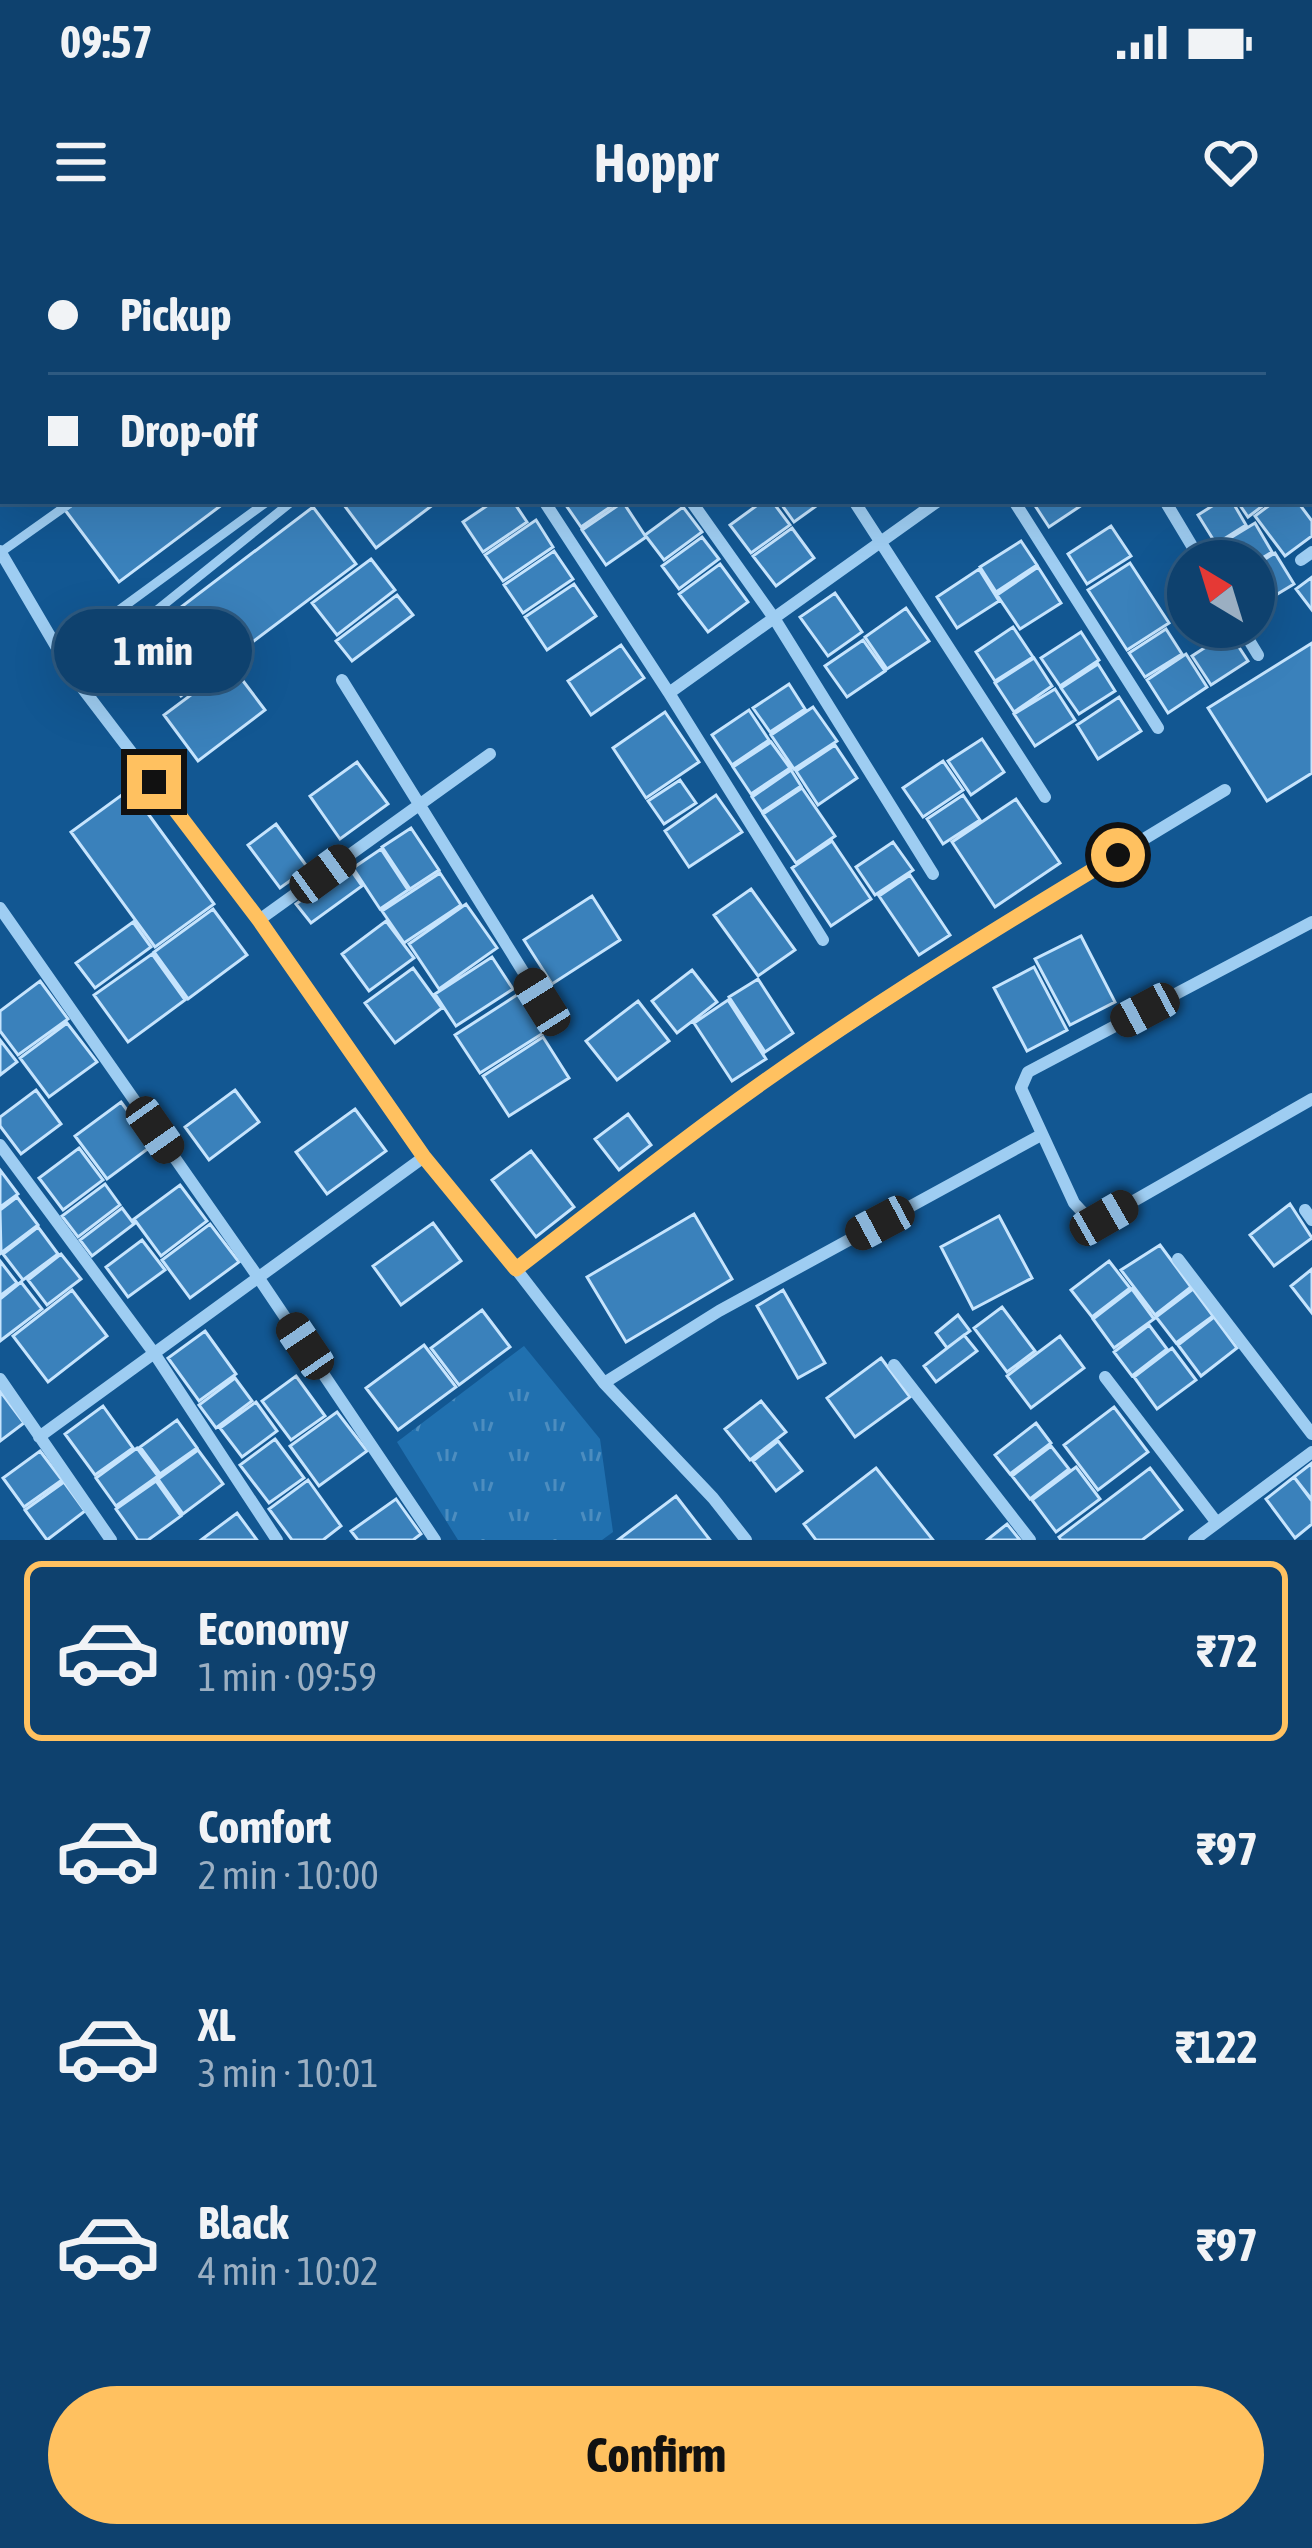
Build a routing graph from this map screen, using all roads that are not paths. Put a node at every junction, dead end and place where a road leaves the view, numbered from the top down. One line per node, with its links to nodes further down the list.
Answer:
1 (69, 504): 12 (lane)
2 (264, 504): 15 (lane)
3 (289, 504): 17 (lane)
4 (546, 504): 19 (street)
5 (693, 504): 13 (street)
6 (856, 504): 11 (street)
7 (934, 504): 11 (street)
8 (1016, 504): 20 (street)
9 (1167, 504): 10 (street)
10 (1188, 540)
11 (880, 542): 13 (street); 23 (street)
12 (1, 551): 15 (street)
13 (773, 618): 19 (street); 25 (street)
14 (1254, 648): 16 (street)
15 (59, 654): 17 (street)
16 (1258, 655)
17 (74, 676): 27 (street)
18 (342, 680): 24 (street)
19 (669, 693): 29 (street)
20 (1158, 728)
21 (490, 754): 24 (street)
22 (1225, 790): 36 (street)
23 (1045, 797)
24 (419, 805): 27 (street); 30 (street)
25 (933, 874)
26 (0, 908): 37 (street)
27 (259, 920): 34 (street)
28 (1312, 922): 32 (street)
29 (823, 940)
30 (542, 1002)
31 (1312, 1099): 32 (street)
32 (1041, 1135): 42 (street)
33 (0, 1145): 38 (street)
34 (424, 1157): 36 (street); 37 (street)
35 (1178, 1259): 43 (street)
36 (516, 1269): 42 (street)
37 (258, 1277): 38 (street); 49 (street)
38 (154, 1353): 44 (street); 48 (street)
39 (894, 1364): 51 (street)
40 (1105, 1377): 46 (street)
41 (0, 1379): 44 (street)
42 (604, 1383): 50 (street)
43 (1312, 1433)
44 (39, 1437): 47 (street)
45 (1312, 1453): 46 (street)
46 (1217, 1523): 52 (street)
47 (111, 1540)
48 (277, 1540)
49 (435, 1540)
50 (746, 1540)
51 (1030, 1540)
52 (1194, 1540)

